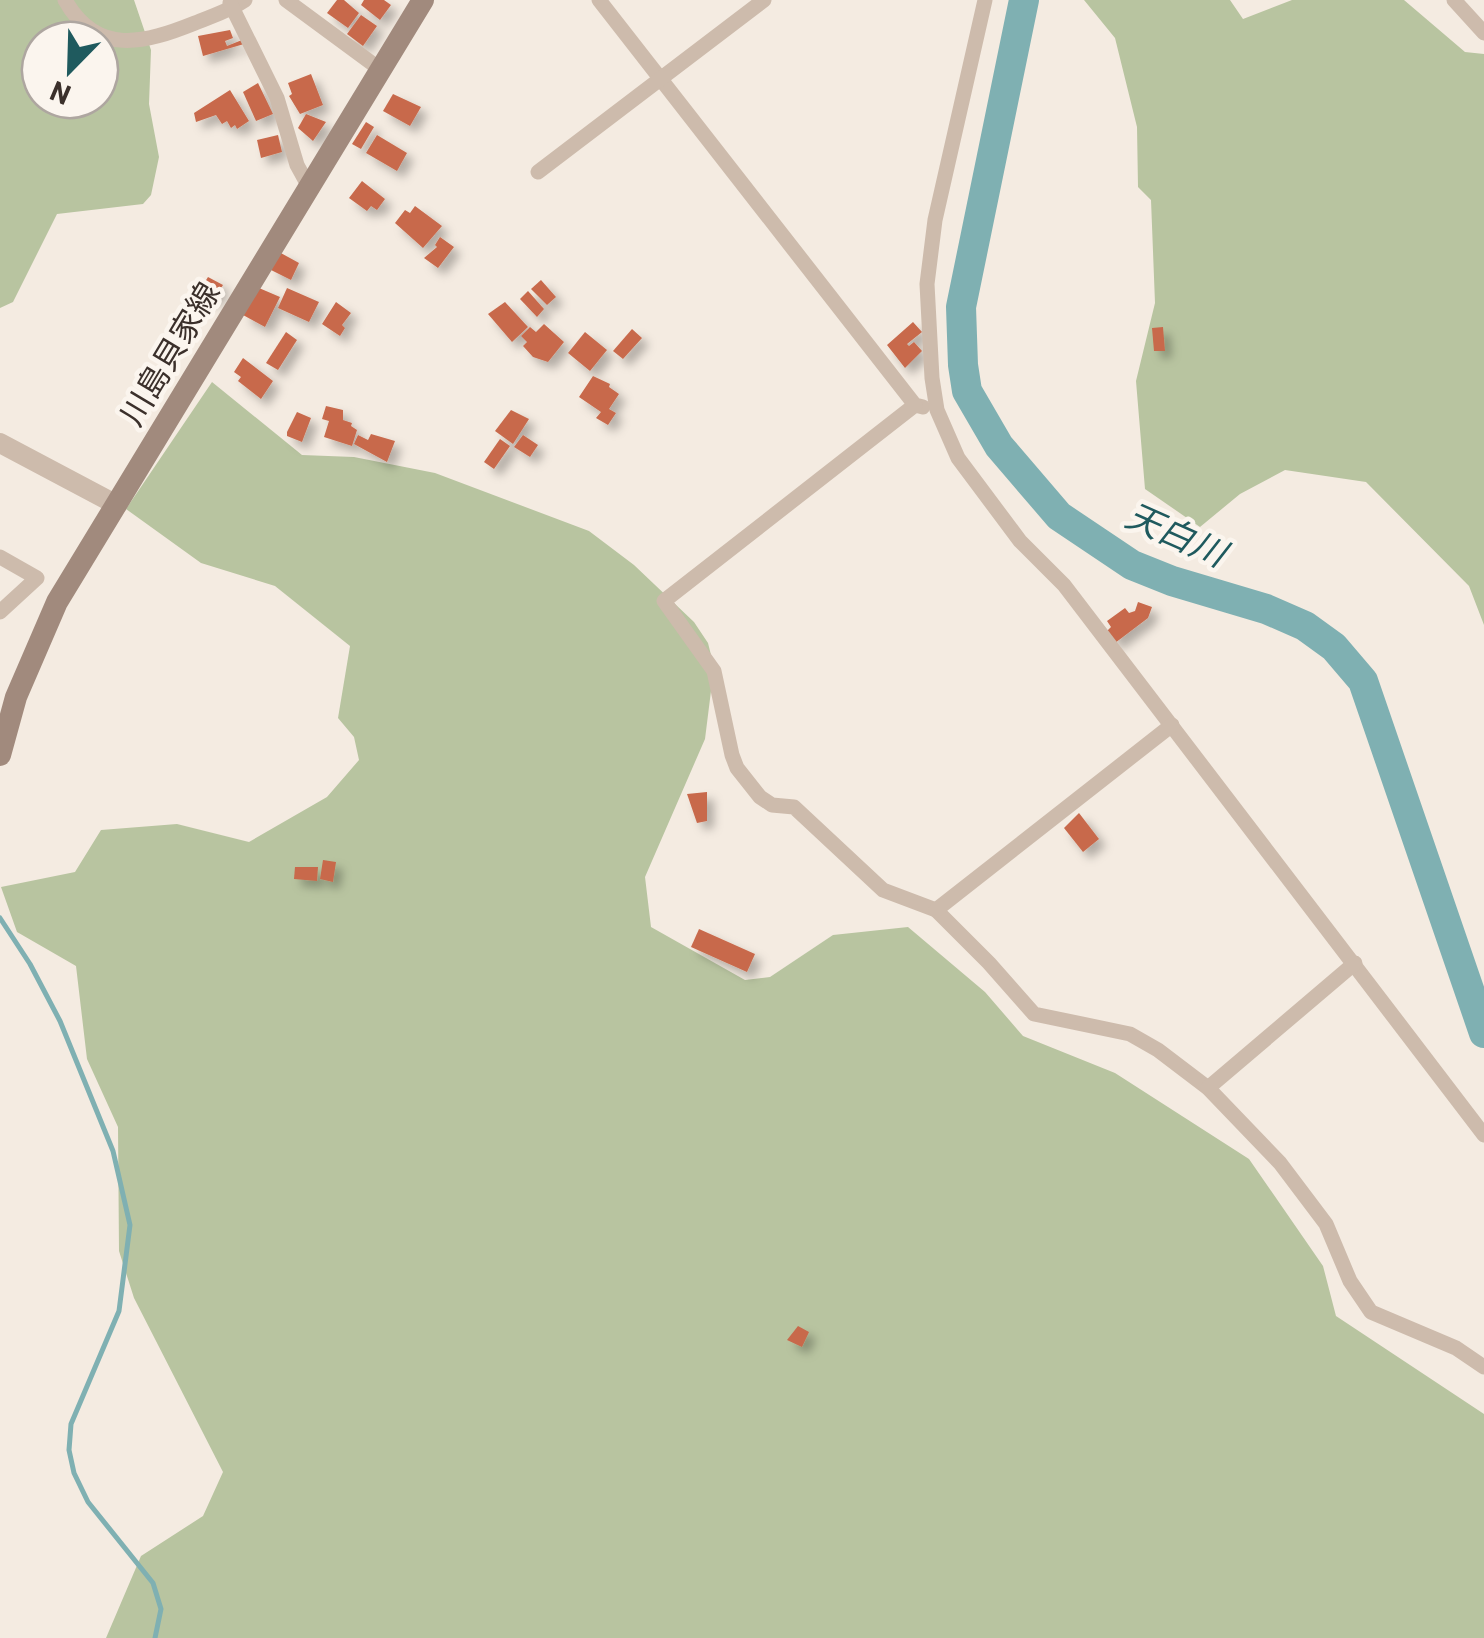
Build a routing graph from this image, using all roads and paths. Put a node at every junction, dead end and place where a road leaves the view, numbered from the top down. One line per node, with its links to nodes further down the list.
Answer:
1 (65, 0): 8 (street)
2 (286, 0): 10 (street)
3 (424, 0): 10 (main road, 川島貝家線)
4 (599, 0): 11 (street)
5 (764, 0): 11 (street)
6 (985, 0): 15 (street)
7 (1454, 0): 9 (street)
8 (235, 3): 13 (street)
9 (1484, 33)
10 (381, 70): 13 (main road, 川島貝家線)
11 (660, 79): 12 (street); 14 (street)
12 (538, 172)
13 (309, 187): 17 (main road, 川島貝家線)
14 (915, 405): 15 (street); 22 (street)
15 (937, 410): 20 (street)
16 (0, 443): 17 (street)
17 (117, 505): 21 (main road, 川島貝家線)
18 (0, 558): 19 (street)
19 (0, 612)
20 (1172, 725): 22 (street); 23 (street)
21 (0, 755)
22 (936, 910): 24 (street)
23 (1355, 963): 24 (street); 25 (street)
24 (1208, 1088): 26 (street)
25 (1484, 1135)
26 (1484, 1367)

